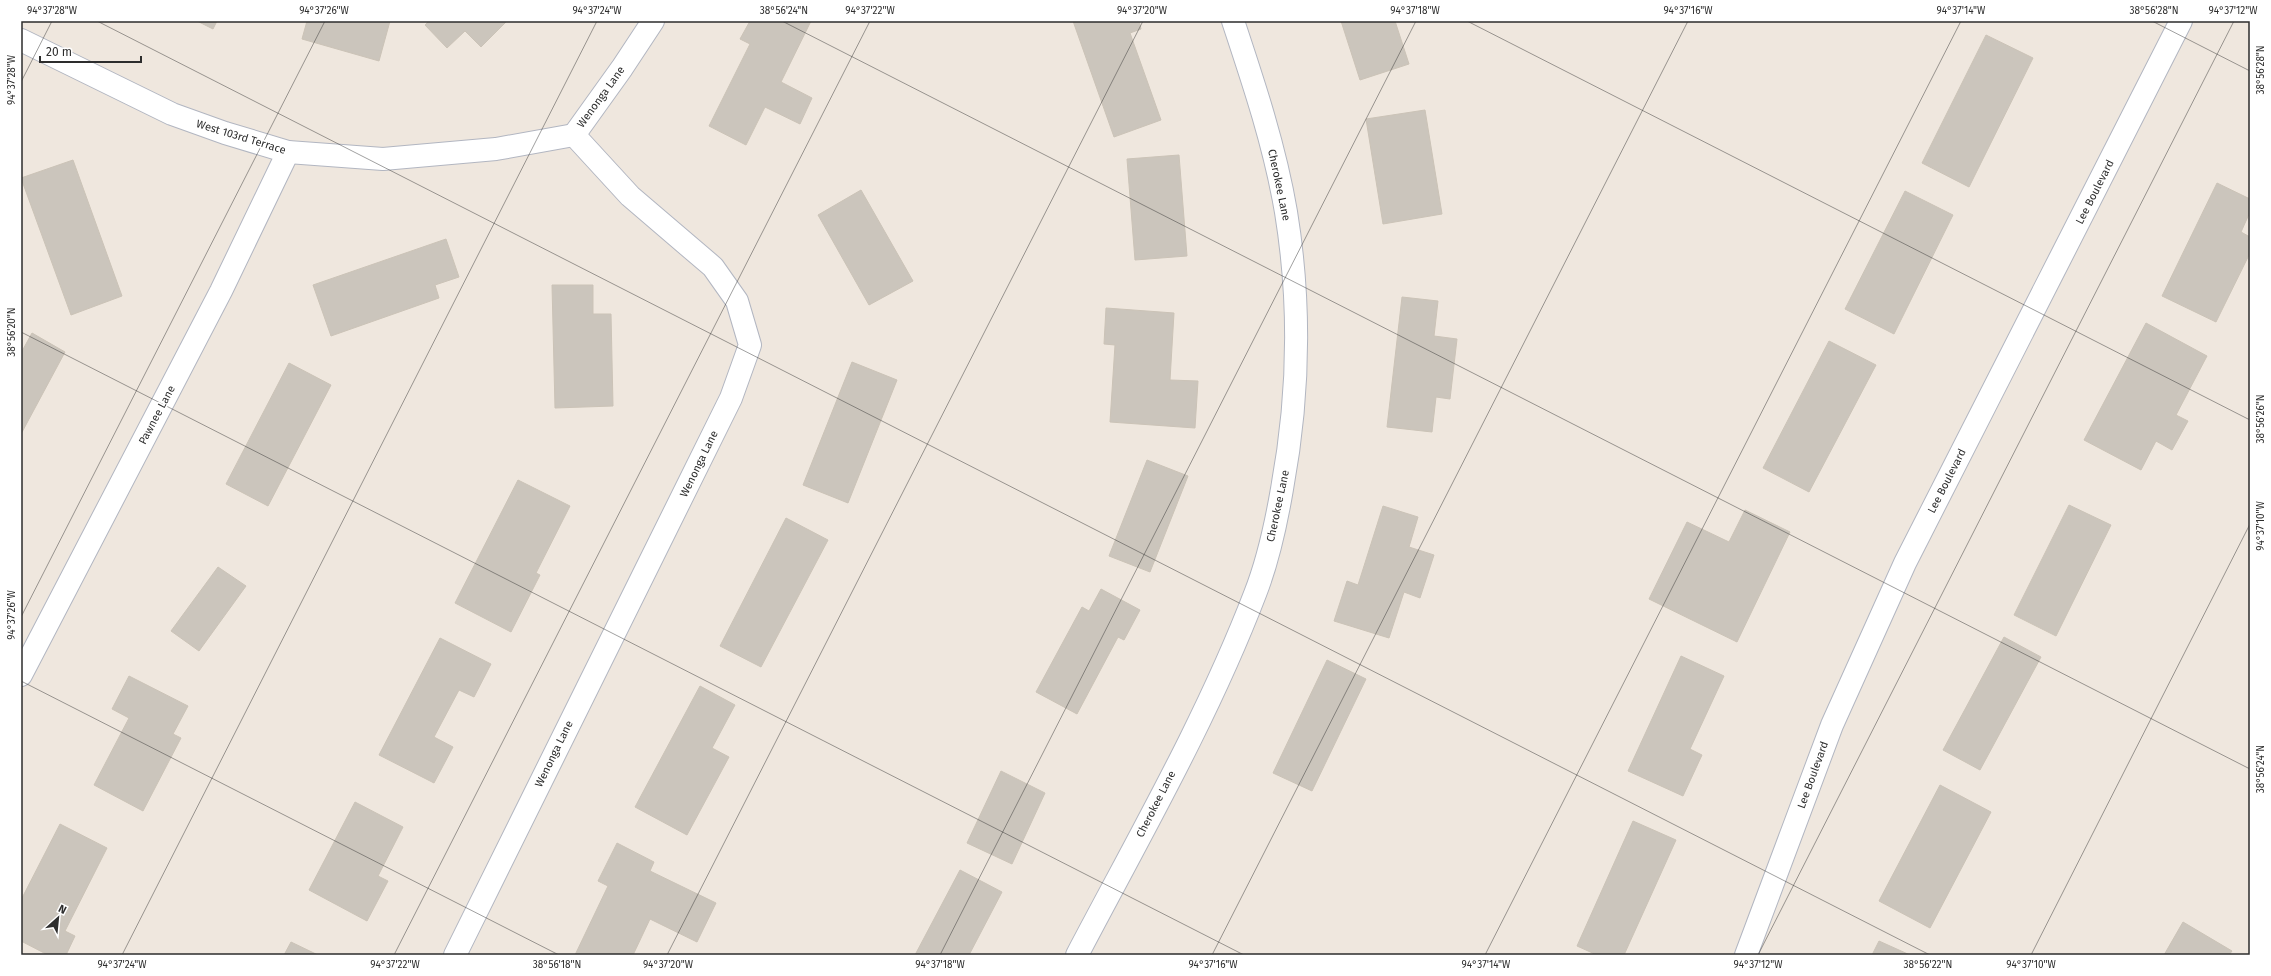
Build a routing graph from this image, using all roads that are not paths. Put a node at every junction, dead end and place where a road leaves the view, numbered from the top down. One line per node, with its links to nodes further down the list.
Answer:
1 (653, 21): 5 (street, Wenonga Lane)
2 (1234, 21): 9 (street, Cherokee Lane)
3 (2181, 21): 10 (street, Lee Boulevard)
4 (21, 40): 6 (street, West 103rd Terrace)
5 (574, 135): 6 (street, West 103rd Terrace); 8 (street, Wenonga Lane)
6 (288, 152): 7 (street, Pawnee Lane)
7 (21, 674)
8 (454, 955)
9 (1077, 955)
10 (1746, 955)

